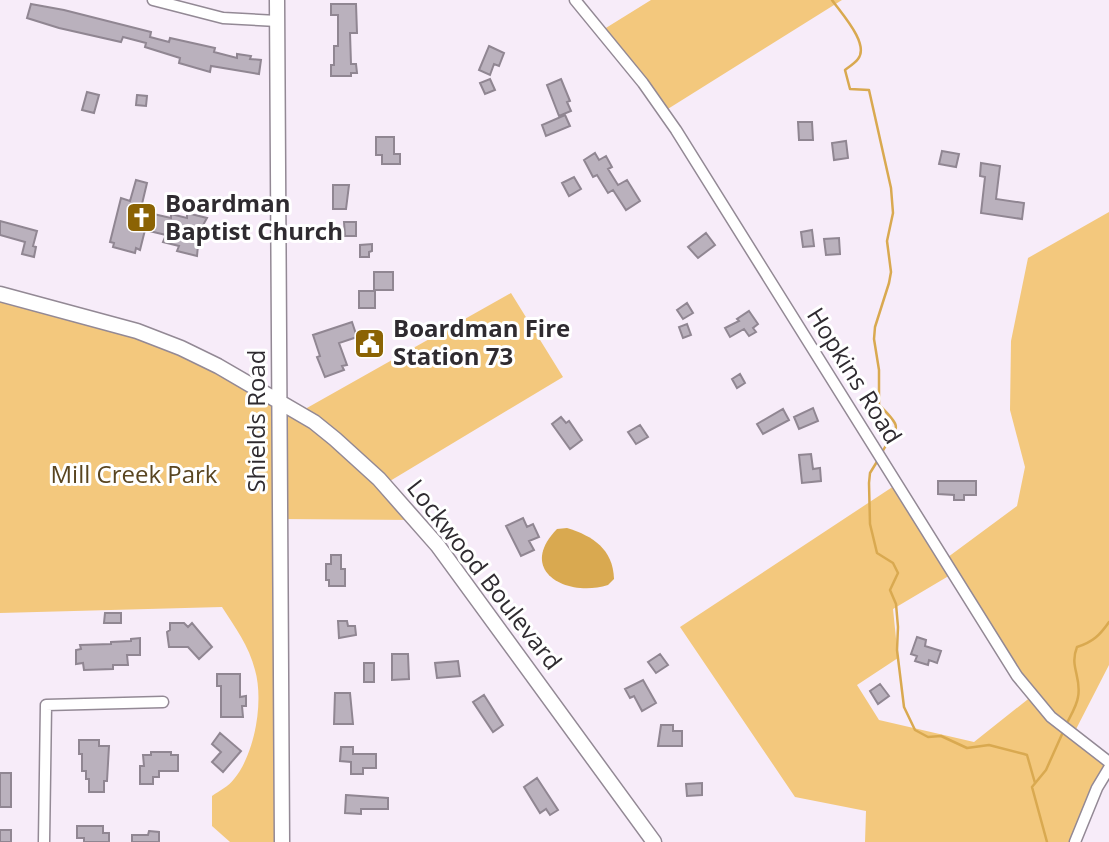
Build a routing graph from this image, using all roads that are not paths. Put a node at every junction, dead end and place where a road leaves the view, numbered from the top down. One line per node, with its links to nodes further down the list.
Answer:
1 (153, 0): 4 (street)
2 (276, 0): 4 (main road, Shields Road)
3 (575, 0): 8 (street, Hopkins Road)
4 (277, 21): 6 (main road, Shields Road)
5 (0, 294): 6 (main road, Lockwood Boulevard)
6 (281, 403): 11 (main road, Shields Road); 12 (main road, Lockwood Boulevard)
7 (163, 702): 10 (street)
8 (1109, 762)
9 (1109, 768): 13 (street)
10 (44, 842)
11 (282, 842)
12 (654, 842)
13 (1075, 842)

